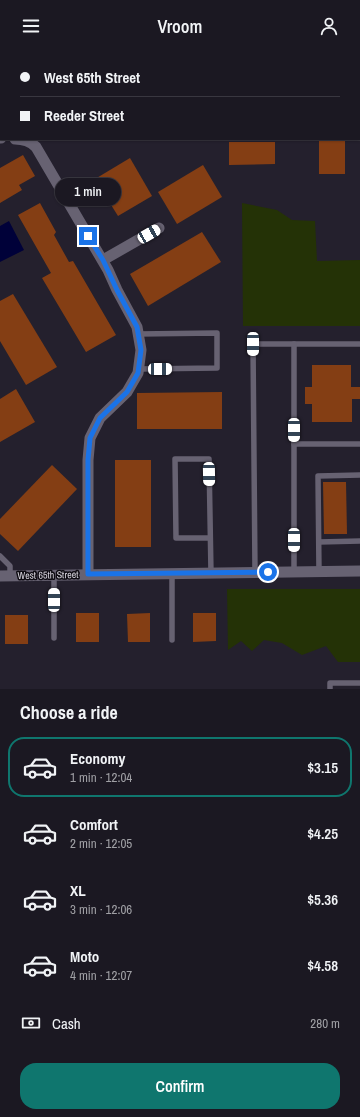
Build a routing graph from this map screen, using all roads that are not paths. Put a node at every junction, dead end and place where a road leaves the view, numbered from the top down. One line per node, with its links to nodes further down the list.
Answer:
1 (25, 140): 3 (street)
2 (159, 228): 3 (street)
3 (103, 260): 4 (street)
4 (138, 334): 7 (street); 7 (lane)
5 (294, 344): 6 (lane); 8 (lane); 18 (lane)
6 (360, 344)
7 (138, 369): 21 (street)
8 (294, 444): 9 (lane); 15 (lane)
9 (360, 444)
10 (360, 475): 13 (lane)
11 (210, 538): 11 (lane); 20 (lane)
12 (360, 541): 13 (lane)
13 (319, 542): 16 (lane)
14 (0, 556): 23 (lane)
15 (294, 571): 16 (street, West 65th Street); 18 (street, West 65th Street)
16 (319, 571): 17 (street, West 65th Street)
17 (360, 571)
18 (255, 572): 20 (street, West 65th Street)
19 (172, 573): 20 (street, West 65th Street); 21 (street, West 65th Street); 25 (lane)
20 (210, 573)
21 (88, 574): 22 (street, West 65th Street)
22 (54, 575): 23 (street, West 65th Street); 24 (lane)
23 (5, 576)
24 (54, 638)
25 (172, 640)
26 (360, 683): 27 (lane)
27 (330, 689)

